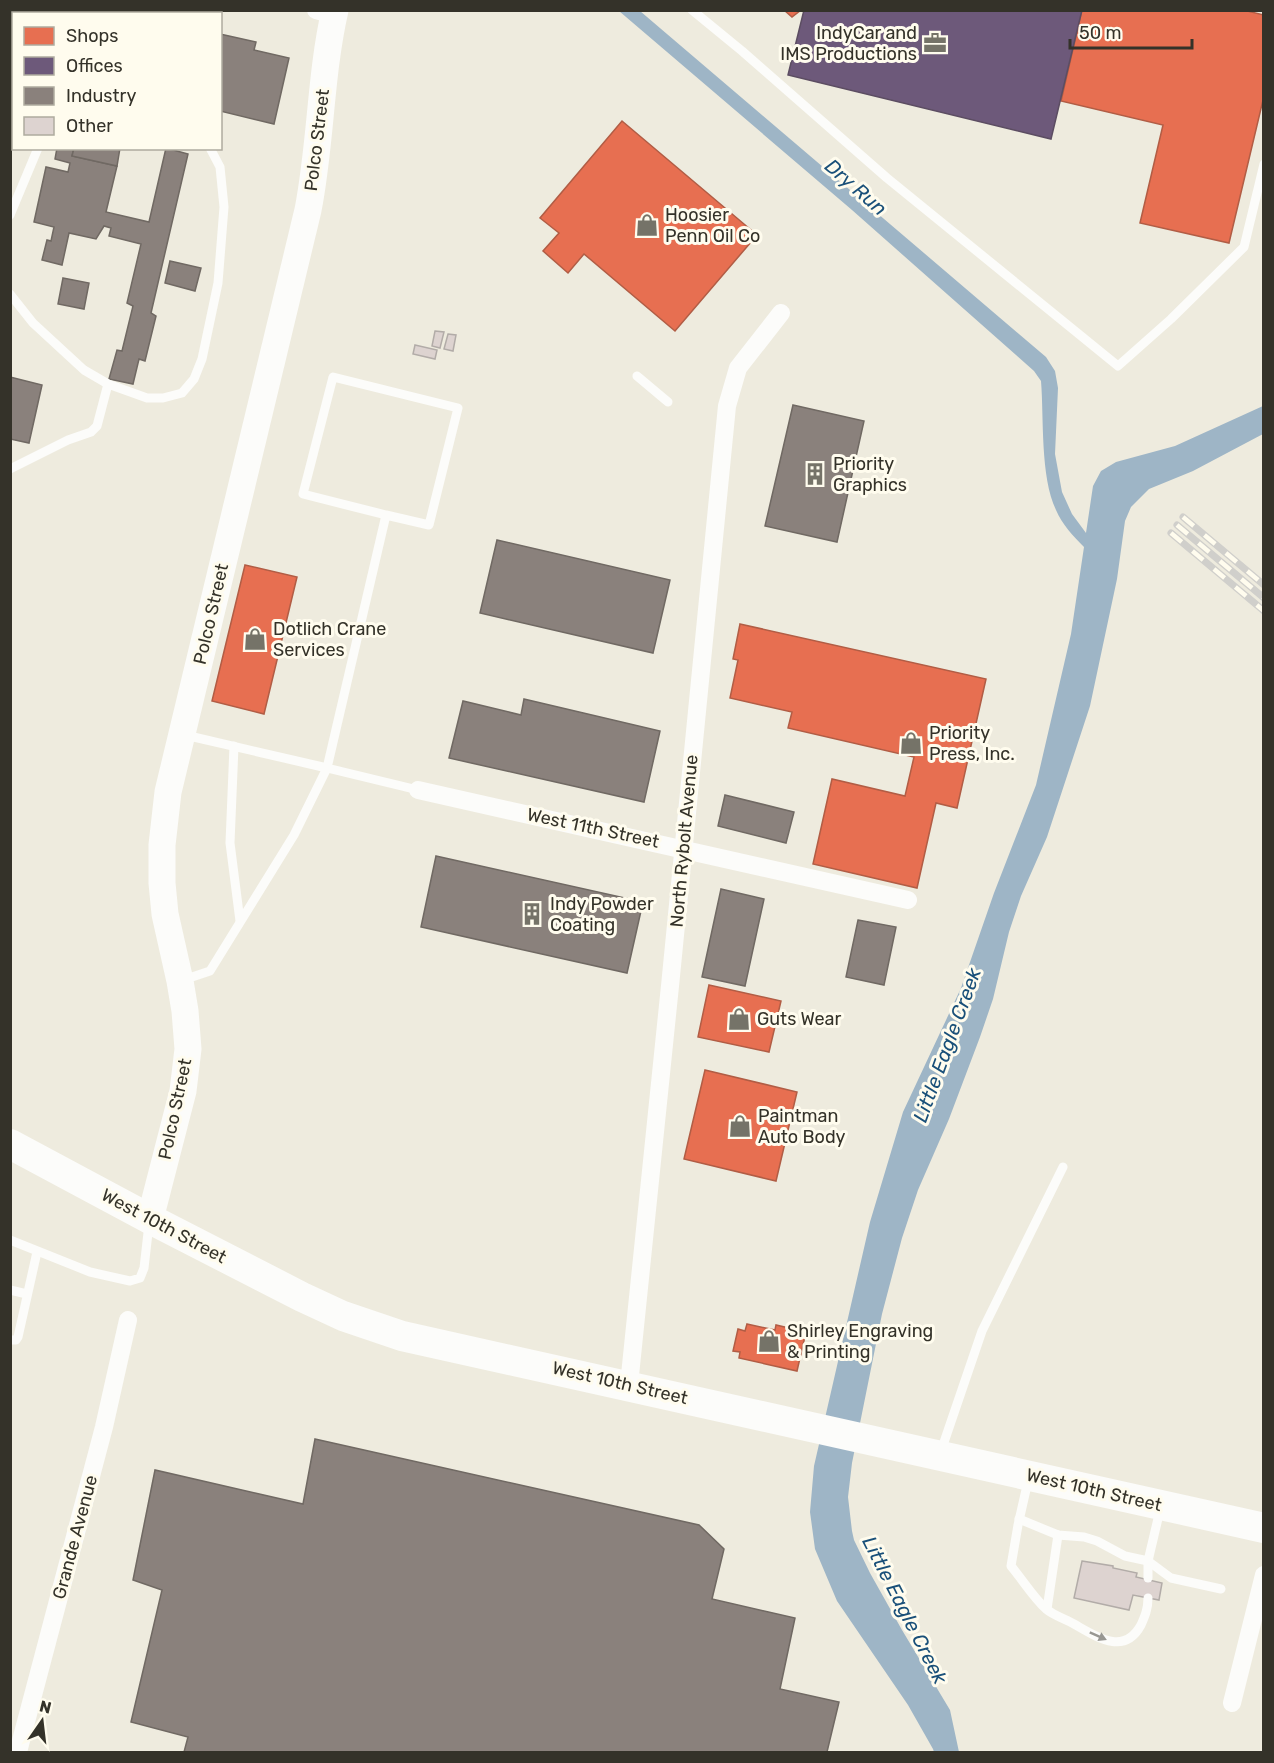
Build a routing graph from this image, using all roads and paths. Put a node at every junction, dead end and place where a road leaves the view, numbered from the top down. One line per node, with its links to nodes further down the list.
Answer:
1 (692, 10): 5 (lane)
2 (329, 12): 14 (street, Polco Street)
3 (37, 150): 6 (lane)
4 (211, 150): 10 (lane)
5 (1263, 164)
6 (10, 215)
7 (10, 294): 10 (lane)
8 (781, 313): 18 (street, North Rybolt Avenue)
9 (637, 376): 11 (lane)
10 (108, 384): 12 (lane)
11 (668, 402)
12 (10, 469)
13 (386, 515): 13 (lane); 16 (lane)
14 (182, 734): 15 (lane); 21 (street, Polco Street)
15 (234, 746): 16 (lane); 20 (lane)
16 (327, 768): 17 (lane); 20 (lane)
17 (418, 790): 18 (street, West 11th Street)
18 (683, 848): 19 (street, West 11th Street); 31 (street, North Rybolt Avenue)
19 (908, 900)
20 (240, 921): 21 (lane)
21 (180, 981): 24 (street, Polco Street)
22 (10, 1144): 24 (main road, West 10th Street)
23 (1063, 1167): 32 (lane)
24 (150, 1219): 26 (lane); 31 (main road, West 10th Street)
25 (10, 1240): 26 (lane)
26 (37, 1252): 28 (lane)
27 (10, 1290): 28 (lane)
28 (27, 1294): 30 (lane)
29 (128, 1320): 45 (street, Grande Avenue)
30 (10, 1340)
31 (629, 1385): 32 (main road, West 10th Street)
32 (926, 1452): 33 (main road, West 10th Street)
33 (1029, 1476): 34 (main road, West 10th Street); 35 (lane)
34 (1161, 1505): 36 (main road, West 10th Street); 38 (lane)
35 (1019, 1519): 37 (lane); 43 (lane)
36 (1263, 1528)
37 (1058, 1535): 38 (lane); 43 (lane)
38 (1148, 1561): 40 (lane); 41 (lane)
39 (1263, 1575): 44 (street)
40 (1148, 1578)
41 (1221, 1589)
42 (1148, 1598): 43 (lane, one-way to 42)
43 (1047, 1609)
44 (1232, 1703)
45 (18, 1752)

